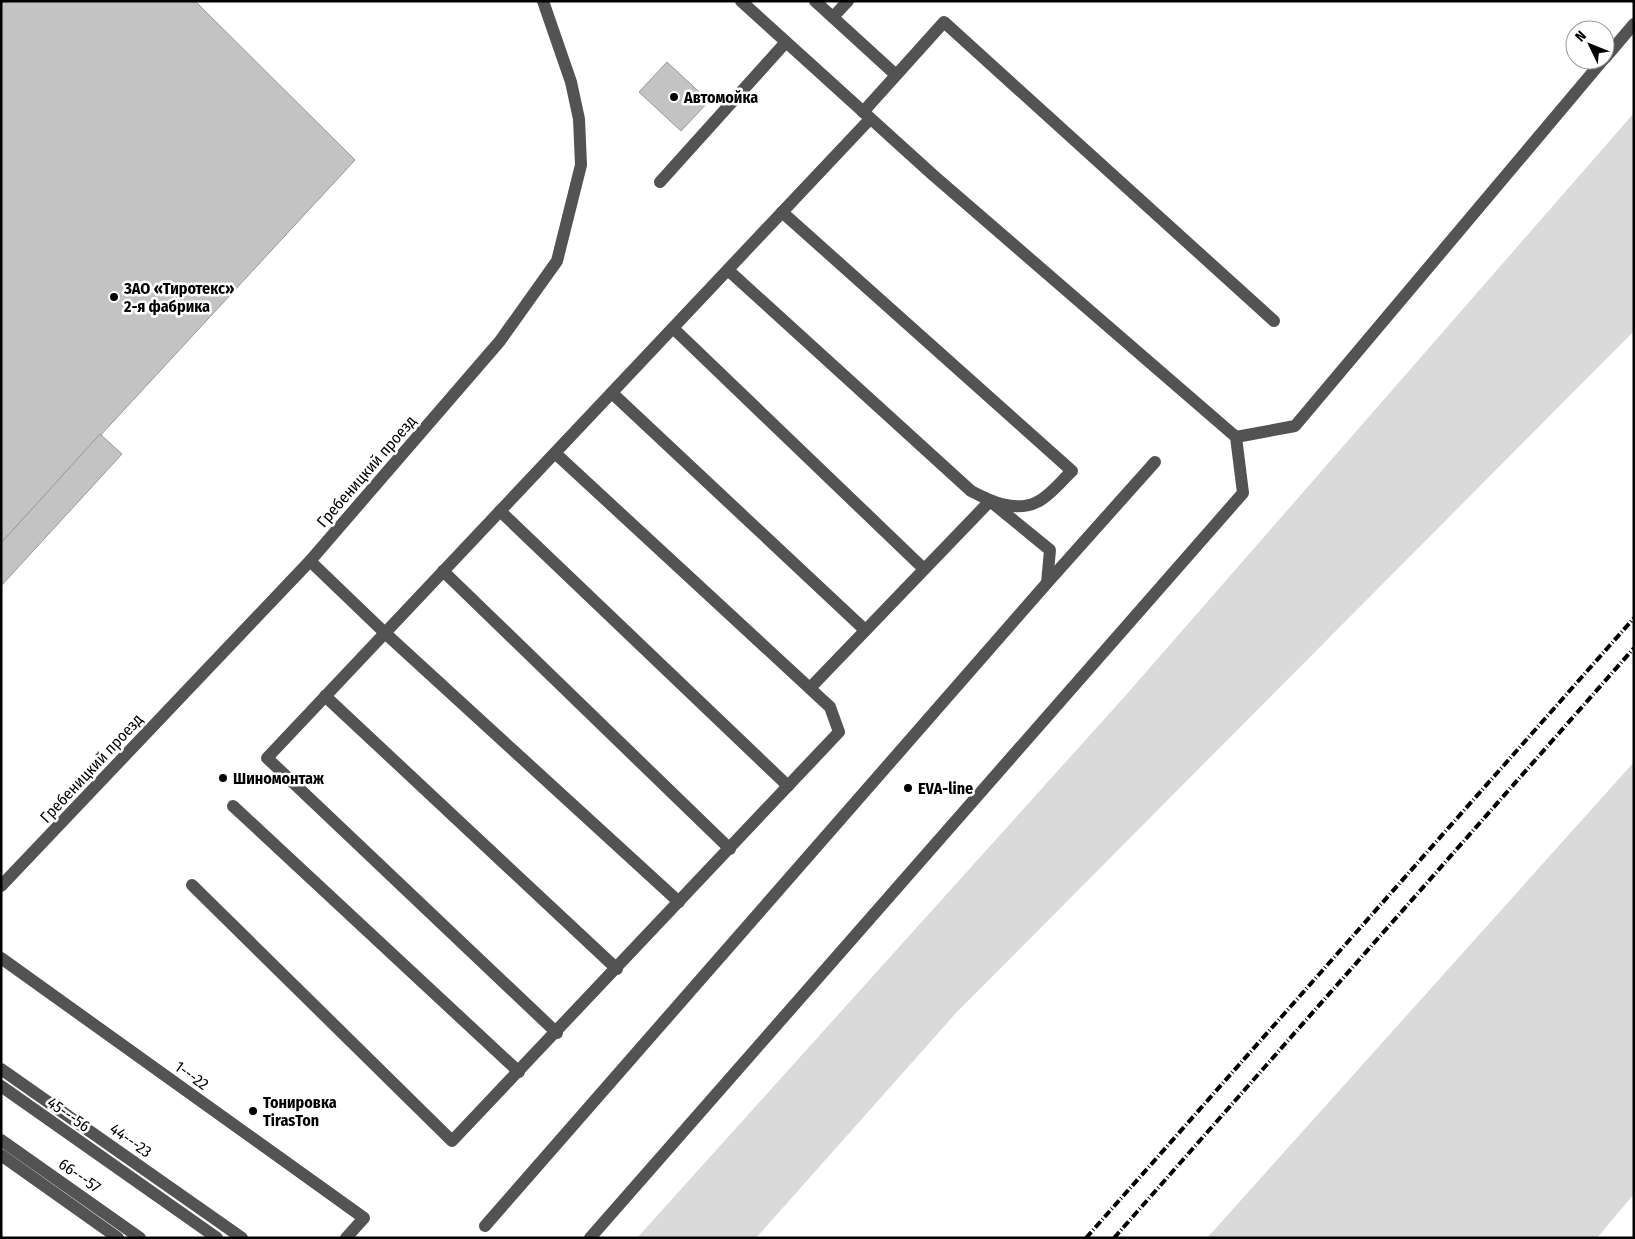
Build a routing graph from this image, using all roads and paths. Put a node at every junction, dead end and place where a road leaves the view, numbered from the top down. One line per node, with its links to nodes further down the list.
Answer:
1 (543, 1): 23 (street, Гребеницкий проезд)
2 (740, 1): 7 (street)
3 (815, 1): 5 (street)
4 (848, 1): 5 (street)
5 (833, 17): 10 (street)
6 (1634, 24): 8 (street)
7 (786, 42): 11 (street); 12 (street)
8 (1615, 46)
9 (1595, 70): 18 (street)
10 (896, 74): 11 (street); 15 (street)
11 (867, 115): 13 (street); 18 (street)
12 (660, 182)
13 (782, 212): 14 (street); 21 (street)
14 (728, 270): 16 (street); 21 (street)
15 (1274, 321)
16 (673, 328): 17 (street); 24 (street)
17 (612, 393): 19 (street); 27 (street)
18 (1236, 437): 51 (street)
19 (555, 453): 22 (street); 29 (street)
20 (1155, 462): 26 (street)
21 (990, 501): 24 (street); 26 (street)
22 (500, 512): 25 (street); 31 (street)
23 (310, 561): 28 (street); 35 (street, Гребеницкий проезд)
24 (924, 569): 27 (street)
25 (443, 571): 28 (street); 33 (street)
26 (1047, 583): 45 (street)
27 (865, 630): 29 (street)
28 (385, 633): 30 (street); 36 (street)
29 (810, 688): 31 (street)
30 (325, 696): 38 (street); 39 (street)
31 (788, 786): 33 (street)
32 (233, 806): 41 (street)
33 (730, 848): 36 (street)
34 (192, 885): 41 (street)
35 (1, 886)
36 (679, 902): 38 (street)
37 (1, 958): 50 (street, 1---22)
38 (617, 969): 39 (street)
39 (557, 1033): 41 (street)
40 (1, 1069): 49 (street, 44---23)
41 (519, 1072)
42 (1, 1086): 48 (street, 45---56)
43 (1, 1140): 47 (street, 66---57)
44 (1, 1155): 46 (street)
45 (485, 1226)
46 (118, 1238)
47 (140, 1238)
48 (217, 1238)
49 (242, 1238)
50 (346, 1238)
51 (590, 1238)

